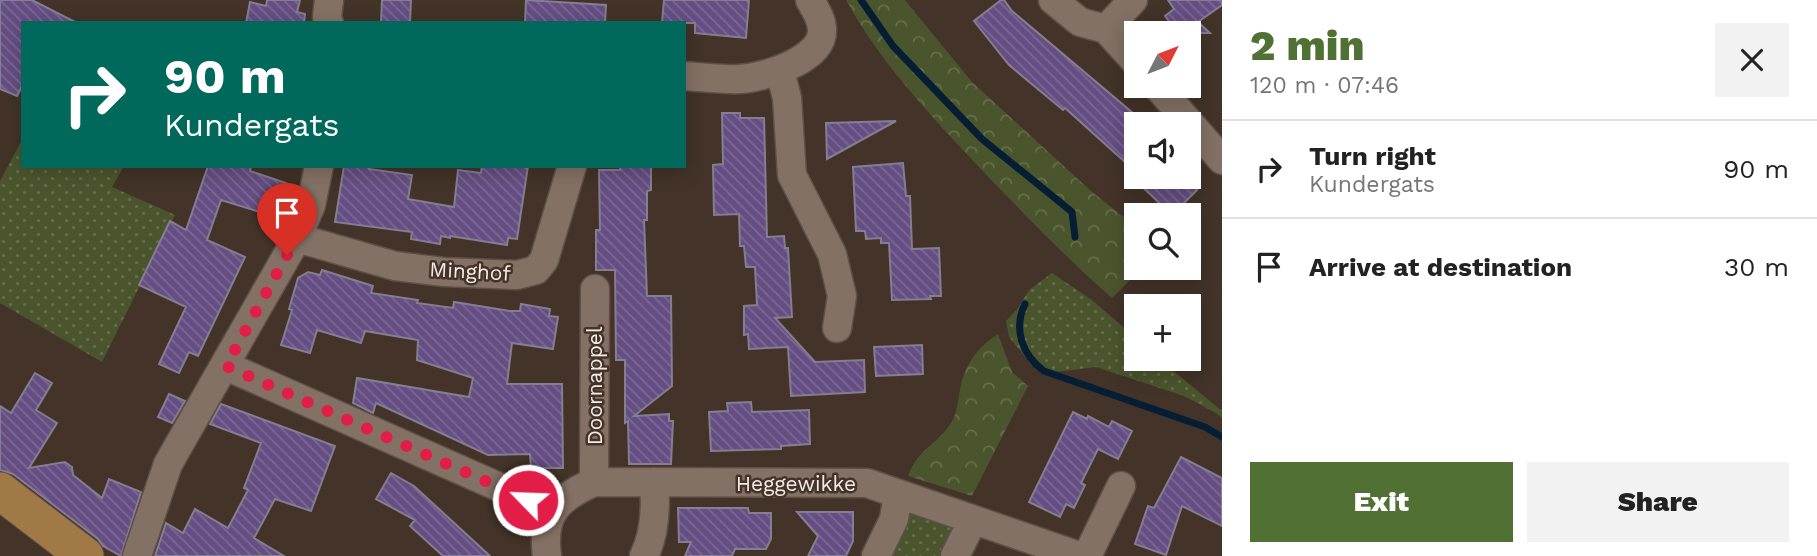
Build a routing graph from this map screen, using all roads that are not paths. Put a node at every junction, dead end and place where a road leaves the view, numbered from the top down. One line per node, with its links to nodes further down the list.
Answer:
1 (329, 0): 5 (street)
2 (810, 0): 8 (street)
3 (1053, 0): 6 (street)
4 (1133, 0): 6 (street)
5 (328, 21)
6 (1107, 29): 7 (street)
7 (1124, 48)
8 (780, 71): 9 (street); 16 (street)
9 (686, 76)
10 (1168, 98): 11 (street)
11 (1222, 160)
12 (319, 168): 14 (street)
13 (571, 168): 14 (street, Minghof)
14 (297, 238): 17 (street)
15 (595, 289): 18 (street, Doornappel)
16 (836, 328)
17 (226, 366): 23 (street); 26 (street)
18 (594, 482): 19 (street, Heggewikke); 23 (street, Heggewikke)
19 (654, 482): 22 (street, Heggewikke); 28 (street)
20 (1121, 486): 32 (street)
21 (0, 491): 25 (main road)
22 (898, 494): 24 (street, Heggewikke); 29 (street)
23 (553, 511): 27 (street)
24 (973, 520): 30 (street); 31 (street, Heggewikke)
25 (85, 556)
26 (136, 556)
27 (547, 556)
28 (644, 556)
29 (876, 556)
30 (956, 556)
31 (1079, 556)
32 (1087, 556)

